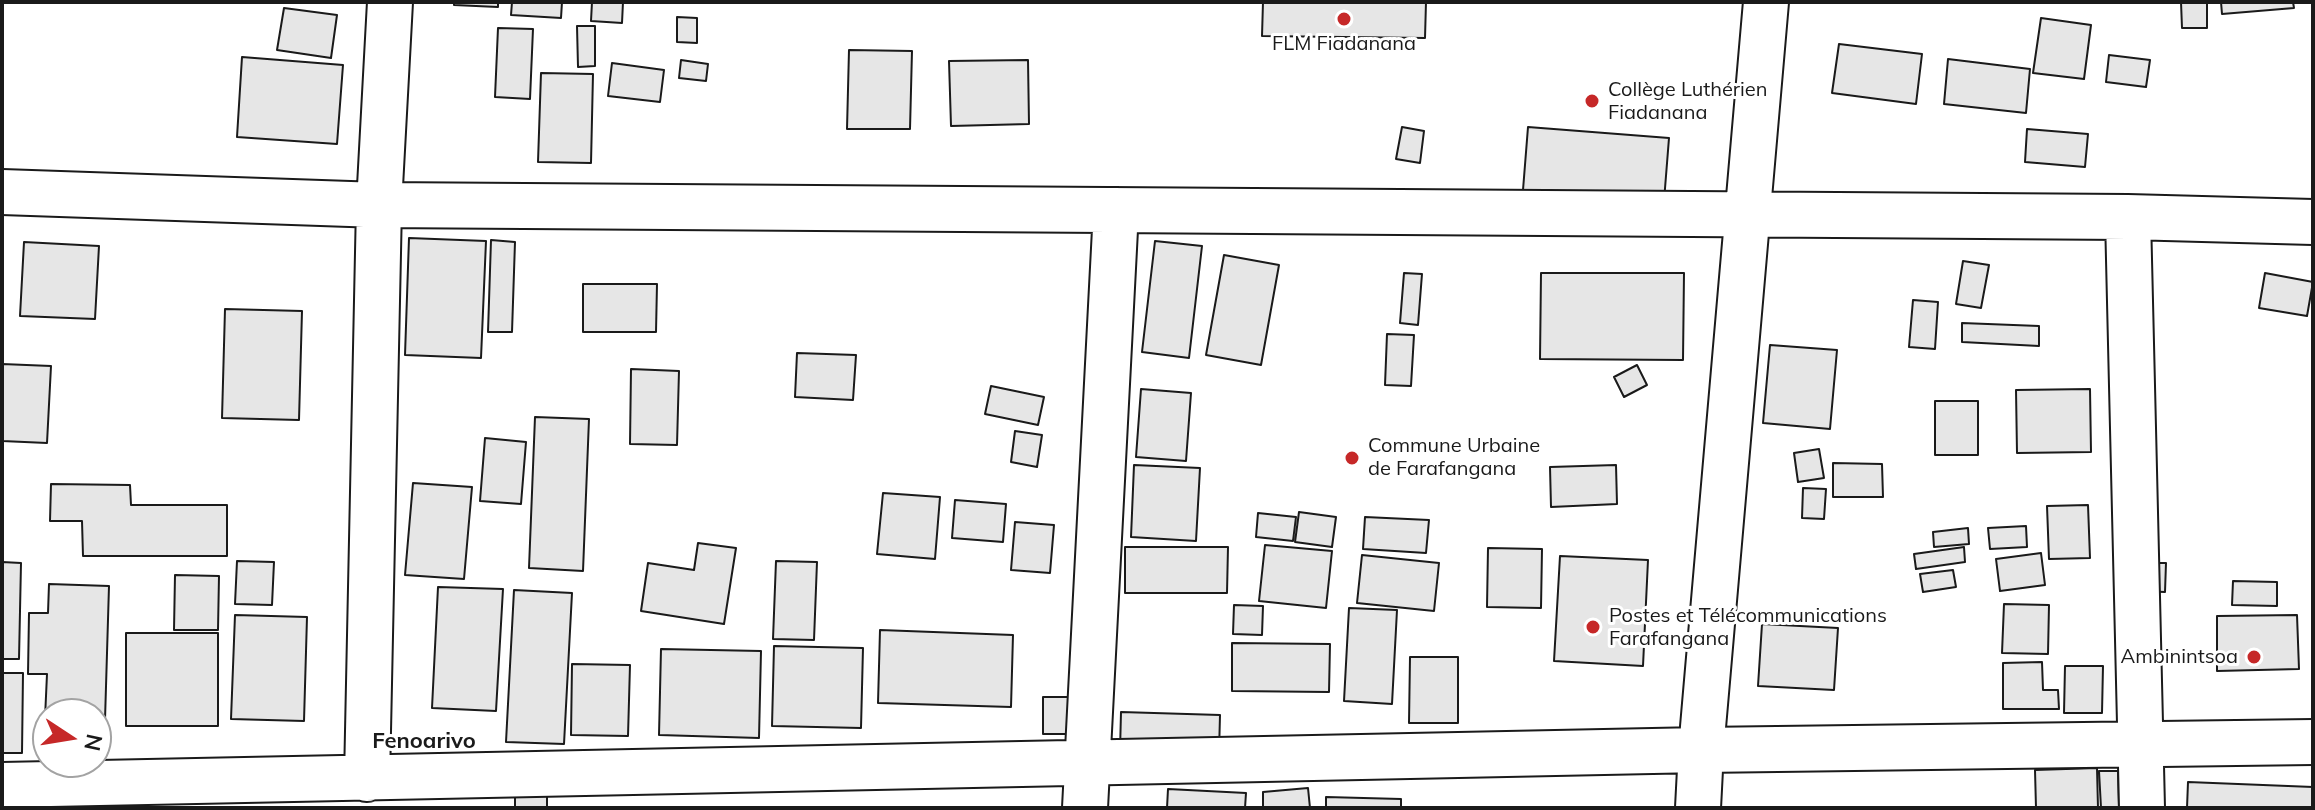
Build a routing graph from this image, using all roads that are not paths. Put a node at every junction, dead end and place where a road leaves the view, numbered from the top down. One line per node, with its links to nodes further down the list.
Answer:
1 (390, 2): 4 (street)
2 (1766, 2): 6 (street)
3 (2, 192): 4 (street)
4 (379, 205): 5 (street); 13 (street)
5 (1116, 210): 6 (street); 12 (street)
6 (1748, 215): 7 (street); 11 (street)
7 (2128, 217): 8 (street); 10 (street)
8 (2313, 222)
9 (2313, 742): 10 (street)
10 (2141, 743): 11 (street); 17 (street)
11 (1701, 750): 12 (street); 16 (street)
12 (1088, 764): 13 (street); 15 (street)
13 (367, 779): 14 (street)
14 (2, 785)
15 (1085, 808)
16 (1698, 808)
17 (2142, 808)

